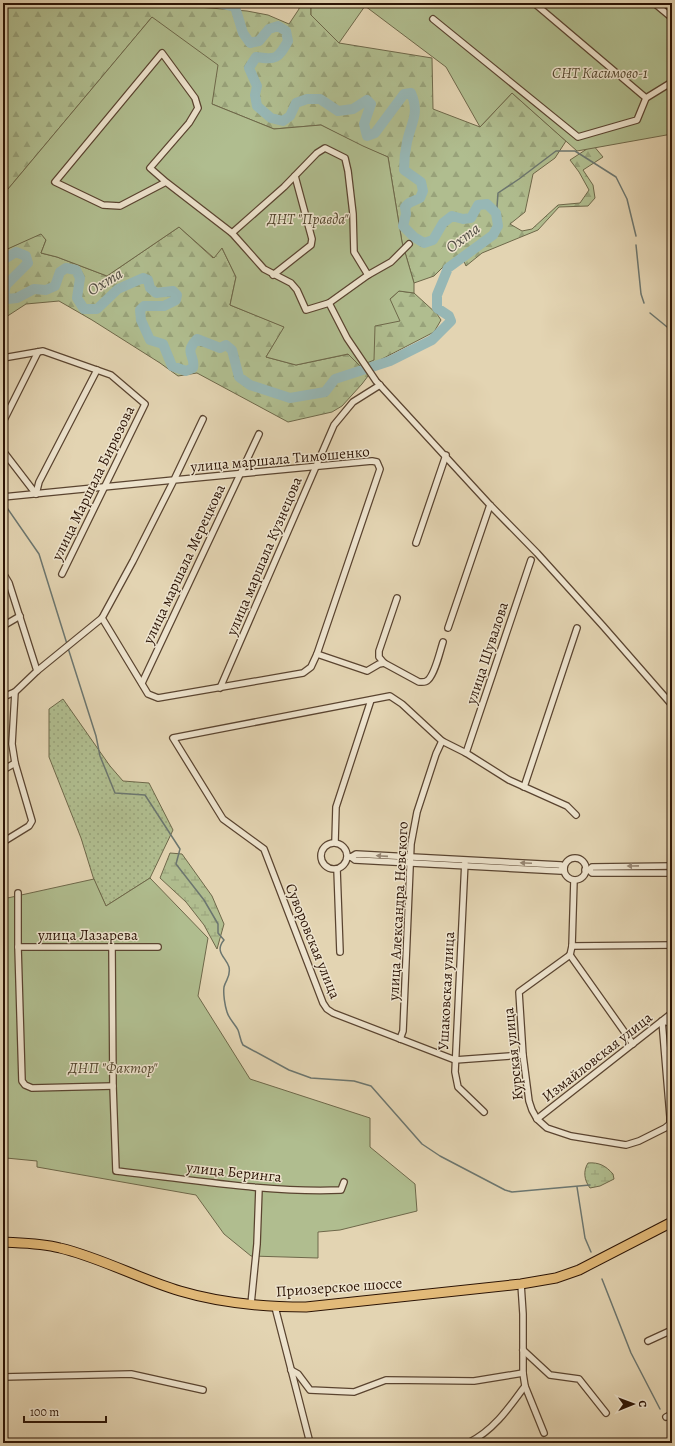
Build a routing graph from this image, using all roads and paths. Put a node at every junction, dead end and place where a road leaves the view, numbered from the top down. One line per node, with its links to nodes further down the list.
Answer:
1 (534, 3): 6 (street)
2 (654, 3): 3 (street)
3 (672, 18)
4 (433, 19): 6 (street)
5 (672, 82): 6 (street)
6 (646, 98)
7 (295, 176): 9 (street); 11 (street); 12 (street)
8 (166, 182): 8 (street); 9 (street)
9 (232, 234): 11 (street)
10 (409, 244): 12 (street)
11 (273, 275): 13 (street)
12 (368, 275): 13 (street)
13 (329, 303): 17 (street)
14 (38, 352): 15 (street); 16 (street, улица Маршала Бирюзова); 19 (street)
15 (3, 358)
16 (98, 370): 26 (street, улица Маршала Бирюзова); 27 (street)
17 (378, 383): 22 (street); 23 (street, улица маршала Кузнецова)
18 (203, 419): 25 (street, улица маршала Тимошенко)
19 (3, 422)
20 (259, 434): 24 (street, улица маршала Мерецкова)
21 (3, 452): 27 (street)
22 (446, 456): 29 (street); 30 (street)
23 (316, 467): 24 (street, улица маршала Тимошенко); 42 (street, улица маршала Тимошенко); 47 (street, улица маршала Кузнецова)
24 (240, 474): 25 (street, улица маршала Тимошенко); 46 (street, улица маршала Мерецкова)
25 (174, 480): 26 (street); 36 (street, улица маршала Тимошенко)
26 (104, 487): 27 (street); 33 (street, улица Маршала Бирюзова)
27 (36, 494): 28 (street)
28 (3, 497)
29 (490, 505): 38 (street); 51 (street)
30 (416, 543)
31 (531, 560): 53 (street, улица Шувалова)
32 (3, 573): 35 (street)
33 (62, 574)
34 (397, 598): 41 (street)
35 (20, 616): 37 (street); 45 (street)
36 (102, 618): 45 (street); 46 (street, улица маршала Тимошенко)
37 (3, 626)
38 (448, 628)
39 (577, 628): 56 (street)
40 (443, 642): 43 (street)
41 (379, 651): 43 (street); 44 (street)
42 (317, 654): 44 (street); 47 (street, улица маршала Тимошенко)
43 (384, 663): 44 (street)
44 (373, 668)
45 (37, 671): 48 (street)
46 (142, 683): 47 (street, улица маршала Тимошенко)
47 (220, 688)
48 (15, 692): 49 (street); 54 (street)
49 (3, 697)
50 (370, 700): 52 (street); 59 (street); 80 (street, Суворовская улица)
51 (672, 705)
52 (442, 741): 53 (street); 61 (street, улица Александра Невского)
53 (466, 753): 56 (street)
54 (15, 763): 55 (street); 58 (street)
55 (3, 770)
56 (524, 787): 57 (street)
57 (576, 815)
58 (3, 842)
59 (335, 842): 60 (street); 64 (street)
60 (350, 857): 61 (street); 64 (street)
61 (411, 860): 62 (street); 80 (street, улица Александра Невского)
62 (465, 863): 65 (street); 83 (street, Ушаковская улица)
63 (672, 866): 66 (street, one-way to 66)
64 (337, 868): 75 (street)
65 (563, 869): 66 (street); 68 (street)
66 (587, 870): 67 (street); 68 (street)
67 (672, 873)
68 (574, 880): 71 (street)
69 (18, 894): 72 (street)
70 (672, 945): 71 (street)
71 (572, 946): 76 (street)
72 (18, 947): 74 (street, улица Лазарева); 84 (street)
73 (158, 947): 74 (street, улица Лазарева)
74 (112, 948): 84 (street)
75 (340, 952)
76 (570, 954): 81 (street); 82 (street, Курская улица)
77 (672, 1013): 78 (street, Измайловская улица)
78 (662, 1021): 79 (street); 81 (street, Измайловская улица); 86 (street, Курская улица)
79 (672, 1023)
80 (400, 1039): 83 (street, Суворовская улица)
81 (633, 1044): 86 (street, Измайловская улица)
82 (524, 1055): 83 (street, Суворовская улица); 86 (street, Курская улица)
83 (455, 1060): 85 (street, Ушаковская улица)
84 (114, 1086): 88 (street, улица Беринга)
85 (484, 1112)
86 (537, 1119)
87 (344, 1182): 88 (street, улица Беринга)
88 (259, 1188): 92 (street)
89 (672, 1222): 91 (main road, Приозерское шоссе)
90 (3, 1242): 92 (main road, Приозерское шоссе)
91 (521, 1284): 93 (main road, Приозерское шоссе); 96 (street)
92 (251, 1304): 93 (main road, Приозерское шоссе)
93 (275, 1307): 97 (street)
94 (672, 1330): 95 (street)
95 (648, 1341)
96 (523, 1350): 98 (street); 102 (street)
97 (291, 1370): 98 (street); 106 (street)
98 (523, 1374): 100 (street)
99 (3, 1377): 101 (street)
100 (525, 1386): 105 (street); 107 (street)
101 (203, 1390)
102 (606, 1413)
103 (672, 1414): 104 (street)
104 (666, 1417)
105 (544, 1433)
106 (310, 1443)
107 (468, 1443)

